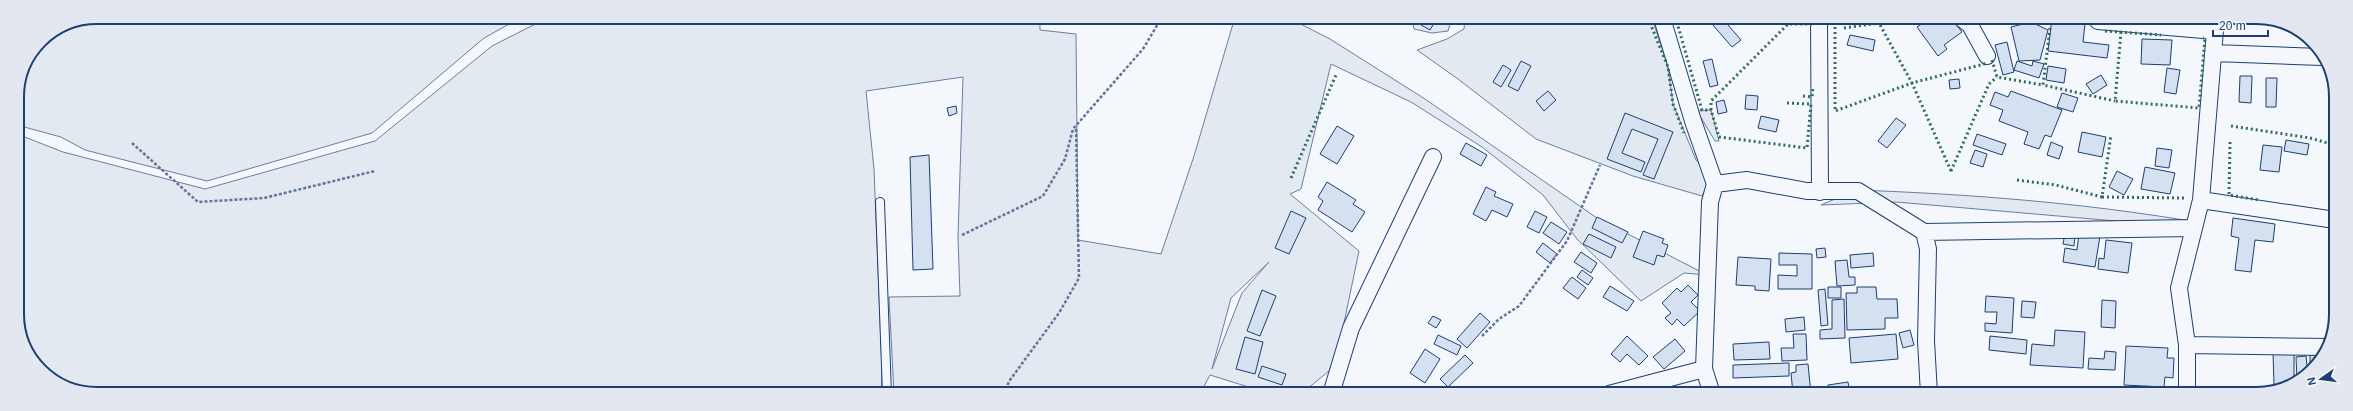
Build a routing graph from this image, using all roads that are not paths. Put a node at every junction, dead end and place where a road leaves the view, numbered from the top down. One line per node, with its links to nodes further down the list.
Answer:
1 (1664, 24): 9 (street)
2 (1819, 24): 10 (street)
3 (1969, 24): 6 (street)
4 (2216, 24): 5 (street)
5 (2214, 53): 7 (street); 11 (street)
6 (1987, 56)
7 (2318, 57)
8 (1433, 157): 20 (street)
9 (1715, 184): 10 (street); 18 (street)
10 (1820, 192): 15 (street)
11 (2201, 200): 13 (street); 14 (street)
12 (880, 202): 19 (lane)
13 (2329, 219)
14 (2193, 228): 15 (street); 16 (street)
15 (1924, 232): 23 (street)
16 (2187, 346): 17 (street); 24 (street)
17 (2322, 347)
18 (1704, 369): 21 (street); 22 (street)
19 (887, 387)
20 (1333, 387)
21 (1636, 387)
22 (1710, 387)
23 (1929, 387)
24 (2187, 387)

